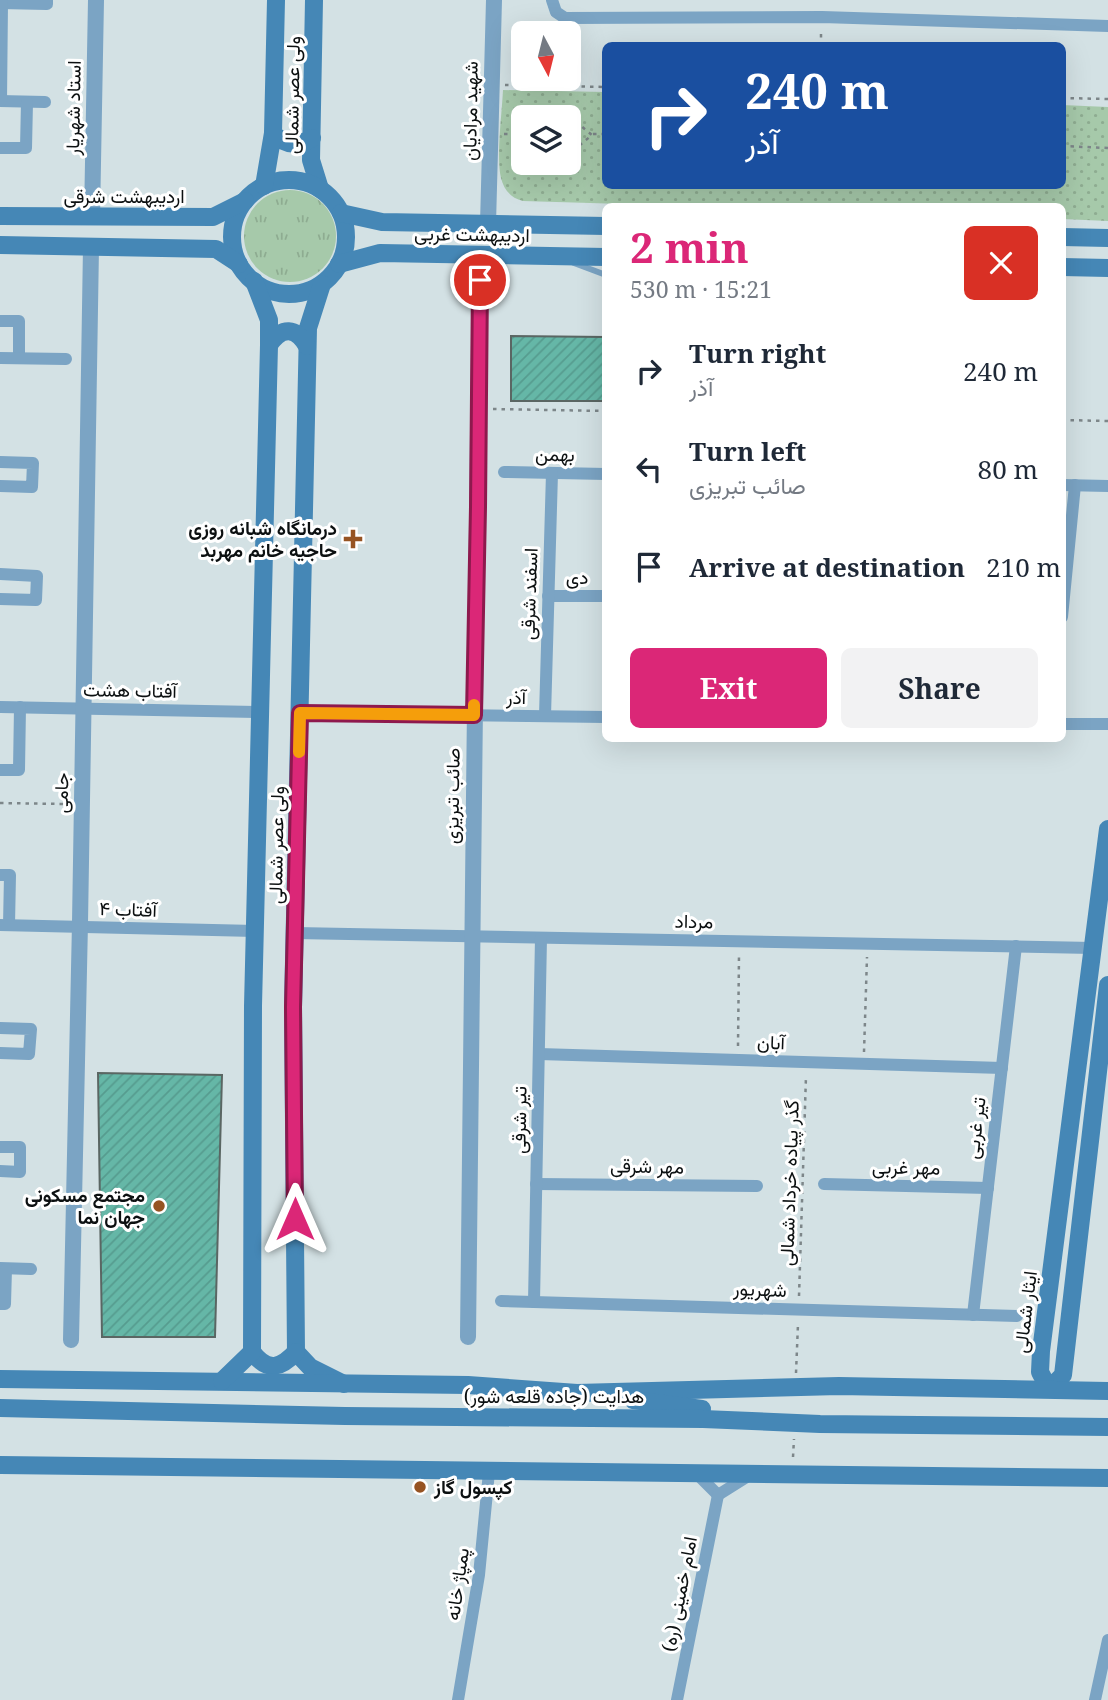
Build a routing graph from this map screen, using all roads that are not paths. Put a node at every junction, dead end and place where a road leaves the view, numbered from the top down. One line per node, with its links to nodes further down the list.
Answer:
1 (47, 0): 6 (street)
2 (96, 0): 20 (street, استاد شهریار)
3 (276, 0): 12 (main road, ولی عصر شمالی)
4 (314, 0): 13 (main road, ولی عصر شمالی)
5 (494, 0): 23 (street, شهید مرادیان)
6 (1, 3): 9 (street)
7 (554, 6): 8 (street)
8 (1108, 26)
9 (1, 102): 10 (street)
10 (26, 102): 11 (street); 14 (street)
11 (45, 103)
12 (273, 133): 13 (main road); 15 (main road, ولی عصر شمالی)
13 (312, 138): 16 (main road, ولی عصر شمالی)
14 (0, 148)
15 (264, 187): 16 (main road); 17 (main road)
16 (320, 189): 18 (main road)
17 (244, 201): 21 (main road, اردیبهشت شرقی); 34 (main road)
18 (341, 213): 22 (main road, اردیبهشت غربی); 35 (main road)
19 (0, 216): 20 (main road, اردیبهشت شرقی)
20 (92, 217): 21 (main road, اردیبهشت شرقی)
21 (195, 218): 29 (main road)
22 (398, 222): 23 (main road, اردیبهشت غربی); 30 (main road)
23 (488, 224): 24 (main road, اردیبهشت غربی)
24 (602, 226)
25 (1066, 237): 26 (main road)
26 (1108, 238)
27 (0, 245): 28 (main road)
28 (91, 247): 29 (main road); 61 (street, جامی)
29 (191, 249): 34 (main road)
30 (387, 253): 31 (main road, اردیبهشت غربی); 35 (main road, اردیبهشت غربی)
31 (480, 255): 32 (main road, اردیبهشت غربی); 64 (street, صائب تبریزی)
32 (555, 256): 33 (main road, اردیبهشت غربی); 38 (lane)
33 (602, 257)
34 (239, 264): 39 (main road)
35 (339, 264): 40 (main road)
36 (1108, 268): 37 (main road)
37 (1067, 269)
38 (602, 274)
39 (254, 281): 40 (main road); 42 (main road, ولی عصر شمالی)
40 (322, 284): 43 (main road, ولی عصر شمالی)
41 (0, 321): 45 (street)
42 (270, 345): 43 (main road); 62 (main road, ولی عصر شمالی)
43 (307, 346): 63 (main road, ولی عصر شمالی)
44 (0, 358): 45 (street)
45 (19, 358): 46 (street)
46 (66, 359)
47 (0, 462): 52 (street)
48 (504, 472): 49 (street, بهمن)
49 (551, 473): 50 (street, بهمن); 56 (street, اسفند شرقی)
50 (602, 474)
51 (1069, 485): 53 (street); 54 (street)
52 (0, 486)
53 (1108, 486)
54 (1066, 542)
55 (0, 575): 58 (street)
56 (548, 596): 57 (street, دی); 65 (street, اسفند شرقی)
57 (602, 596)
58 (0, 599)
59 (0, 707): 60 (street, آفتاب هشت)
60 (20, 707): 61 (street, آفتاب هشت); 69 (street)
61 (83, 708): 62 (street, آفتاب هشت); 73 (street, جامی)
62 (260, 712): 74 (main road, ولی عصر شمالی)
63 (300, 713): 64 (street, آذر); 75 (main road, ولی عصر شمالی)
64 (474, 715): 65 (street, آذر); 76 (street, صائب تبریزی)
65 (545, 716): 66 (street, آذر)
66 (602, 717)
67 (1066, 724): 68 (street)
68 (1108, 724)
69 (0, 770)
70 (1107, 837): 79 (main road, ایثار شمالی)
71 (0, 875): 72 (street)
72 (5, 925): 73 (street, آفتاب ۴)
73 (80, 927): 74 (street, آفتاب ۴); 99 (street, جامی)
74 (255, 932): 100 (main road, ولی عصر شمالی)
75 (295, 933): 76 (street, مرداد); 101 (main road, ولی عصر شمالی)
76 (471, 937): 77 (street, مرداد); 98 (street, صائب تبریزی)
77 (541, 938): 78 (street, مرداد); 83 (street, تیر شرقی)
78 (1016, 946): 79 (street, مرداد); 84 (street, تیر غربی)
79 (1093, 948): 105 (main road, ایثار شمالی)
80 (1108, 985): 105 (main road)
81 (0, 1028): 82 (street)
82 (0, 1053)
83 (539, 1054): 84 (street, آبان); 87 (street, تیر شرقی)
84 (1002, 1068): 90 (street, تیر غربی)
85 (0, 1147): 86 (street)
86 (0, 1171)
87 (536, 1184): 89 (street, مهر شرقی); 94 (street, تیر شرقی)
88 (824, 1184): 90 (street, مهر غربی)
89 (757, 1186)
90 (988, 1188): 96 (street, تیر غربی)
91 (3, 1269): 92 (street); 95 (street)
92 (31, 1269)
93 (502, 1301): 94 (street, شهریور)
94 (534, 1302): 96 (street, شهریور)
95 (0, 1304)
96 (973, 1315): 97 (street, شهریور)
97 (1017, 1316)
98 (468, 1337)
99 (71, 1340)
100 (252, 1352): 101 (main road); 103 (main road)
101 (296, 1352): 104 (main road)
102 (0, 1378): 103 (main road)
103 (222, 1381): 104 (main road)
104 (344, 1384): 107 (main road)
105 (1049, 1389): 106 (main road); 107 (main road)
106 (1108, 1391)
107 (577, 1393): 109 (main road)
108 (0, 1408): 109 (main road, هدایت (جاده قلعه شور))
109 (820, 1424): 110 (main road, هدایت (جاده قلعه شور))
110 (1108, 1427)
111 (0, 1465): 112 (main road)
112 (489, 1472): 113 (main road); 118 (street, پمپاژ خانه)
113 (695, 1472): 114 (main road); 116 (street)
114 (754, 1473): 115 (main road); 116 (street)
115 (1108, 1478)
116 (718, 1495): 119 (street, امام خمینی (ره))
117 (1108, 1640): 120 (street)
118 (458, 1700)
119 (677, 1700)
120 (1095, 1700)

